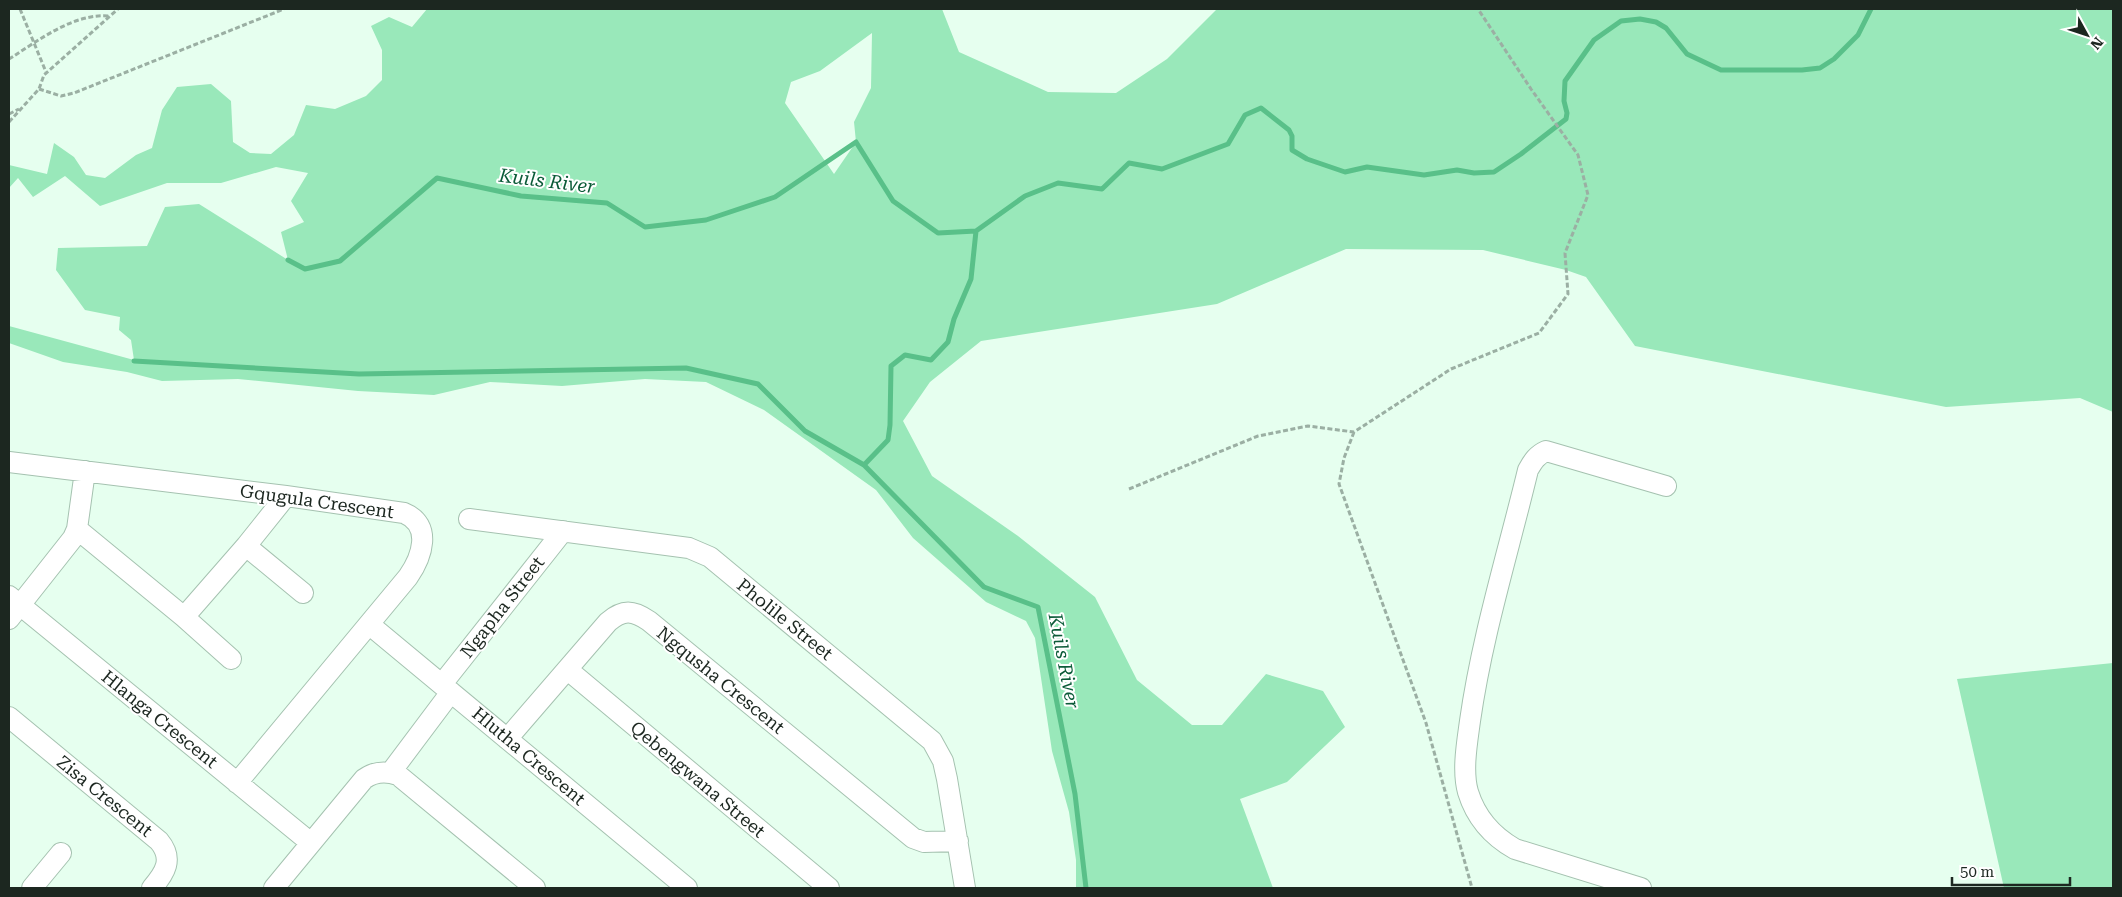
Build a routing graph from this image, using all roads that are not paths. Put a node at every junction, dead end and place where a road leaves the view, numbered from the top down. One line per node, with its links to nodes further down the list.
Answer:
1 (9, 462): 2 (street, Gqugula Crescent)
2 (85, 471): 4 (street, Gqugula Crescent); 6 (street)
3 (1666, 486): 30 (street)
4 (286, 496): 8 (street); 12 (street, Gqugula Crescent)
5 (469, 519): 7 (street, Pholile Street)
6 (77, 530): 10 (street); 11 (street)
7 (563, 530): 15 (street, Ngapha Street); 20 (street, Pholile Street)
8 (246, 546): 9 (street); 11 (street)
9 (303, 593)
10 (13, 607): 19 (street, Hlanga Crescent)
11 (184, 617): 13 (street)
12 (370, 625): 15 (street, Hlutha Crescent); 19 (street, Gqugula Crescent)
13 (231, 659)
14 (568, 670): 17 (street, Ngqusha Crescent); 20 (street, Ngqusha Crescent); 28 (street, Qebengwana Street)
15 (446, 688): 17 (street, Hlutha Crescent); 18 (street, Ngapha Street)
16 (9, 717): 24 (street, Zisa Crescent)
17 (507, 738): 27 (street, Hlutha Crescent)
18 (391, 772): 21 (street); 26 (street)
19 (237, 783): 21 (street, Hlanga Crescent)
20 (958, 840): 29 (street, Pholile Street)
21 (311, 843): 25 (street)
22 (61, 852): 23 (street)
23 (32, 888)
24 (152, 888)
25 (274, 888)
26 (535, 888)
27 (687, 888)
28 (829, 888)
29 (965, 888)
30 (1641, 888)

